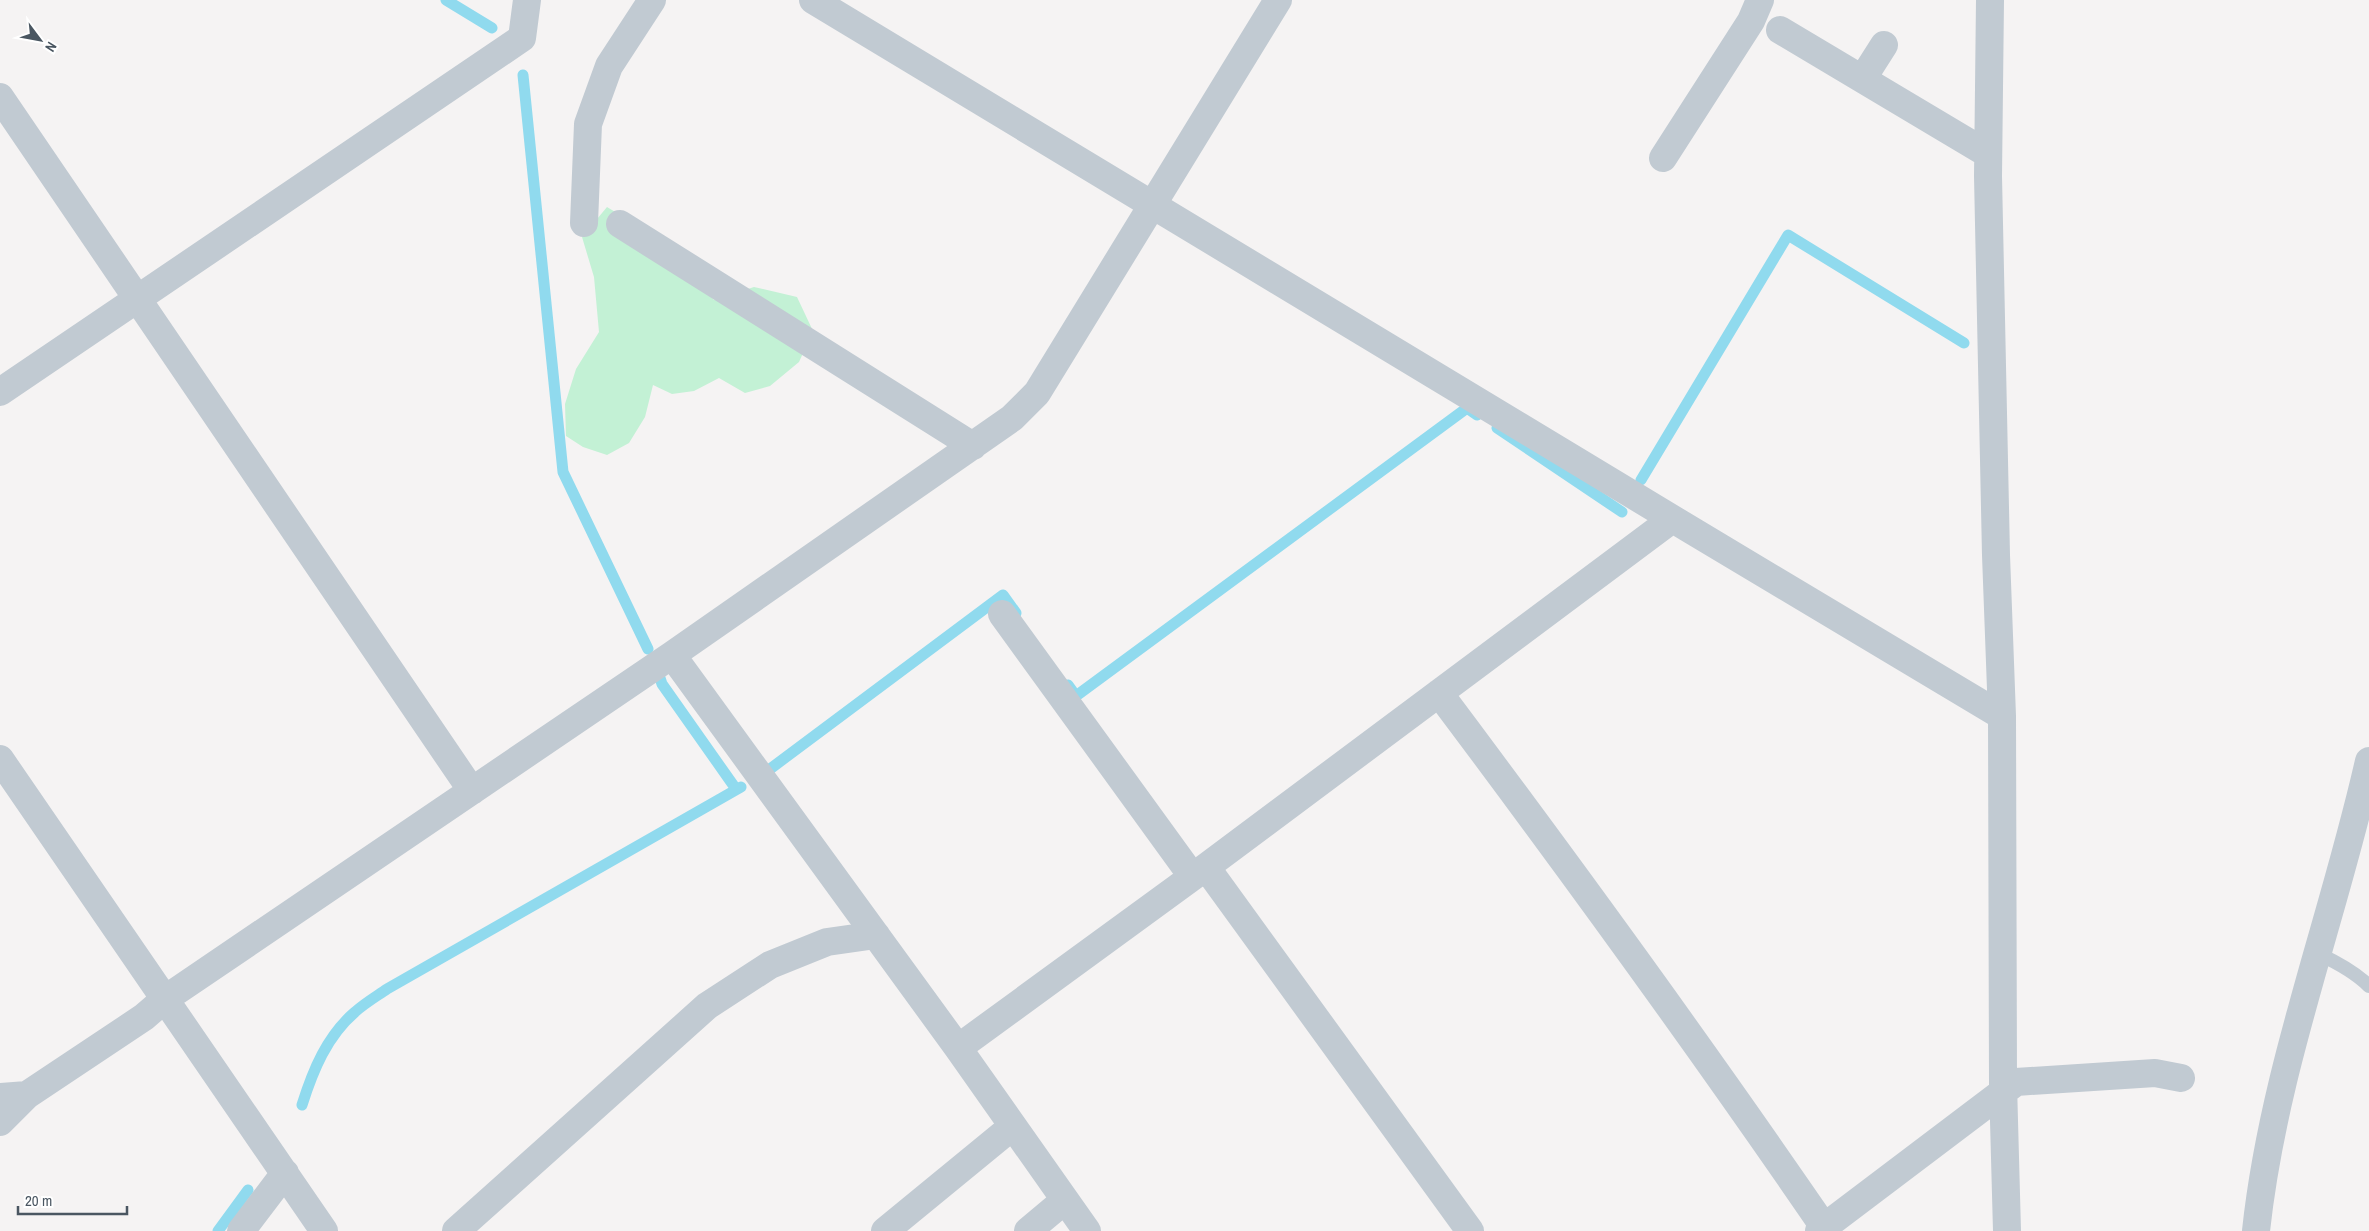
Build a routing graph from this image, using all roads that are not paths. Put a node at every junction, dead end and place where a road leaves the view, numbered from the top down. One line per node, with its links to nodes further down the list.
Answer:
1 (528, 0): 16 (street)
2 (652, 0): 14 (street)
3 (813, 0): 13 (street)
4 (1278, 0): 13 (street)
5 (1760, 0): 12 (street)
6 (1990, 0): 11 (street)
7 (1780, 30): 9 (street)
8 (1884, 45): 9 (street)
9 (1863, 78): 11 (street)
10 (0, 97): 16 (street)
11 (1988, 154): 23 (street)
12 (1663, 158)
13 (1153, 203): 18 (street); 19 (street)
14 (584, 223)
15 (620, 224): 18 (street)
16 (137, 299): 17 (street); 26 (street)
17 (0, 392)
18 (973, 446): 21 (street)
19 (1671, 520): 22 (street); 23 (street)
20 (1002, 614): 27 (street)
21 (672, 655): 26 (street); 28 (street)
22 (1439, 693): 27 (street); 41 (street)
23 (2002, 716): 34 (street)
24 (0, 759): 31 (street)
25 (2369, 761): 29 (street)
26 (472, 791): 31 (street)
27 (1199, 872): 32 (street); 48 (street)
28 (876, 935): 32 (street); 44 (street)
29 (2319, 954): 30 (lane); 50 (street)
30 (2369, 986)
31 (165, 999): 35 (street); 39 (street)
32 (958, 1048): 38 (street)
33 (2182, 1078): 34 (street)
34 (2003, 1091): 41 (street); 49 (street)
35 (27, 1095): 36 (street); 37 (street)
36 (0, 1097)
37 (0, 1122)
38 (1013, 1126): 40 (street); 45 (street)
39 (285, 1173): 42 (street); 43 (street)
40 (1065, 1200): 46 (street); 47 (street)
41 (1822, 1229)
42 (241, 1231)
43 (324, 1231)
44 (456, 1231)
45 (885, 1231)
46 (1028, 1231)
47 (1086, 1231)
48 (1470, 1231)
49 (2007, 1231)
50 (2256, 1231)

